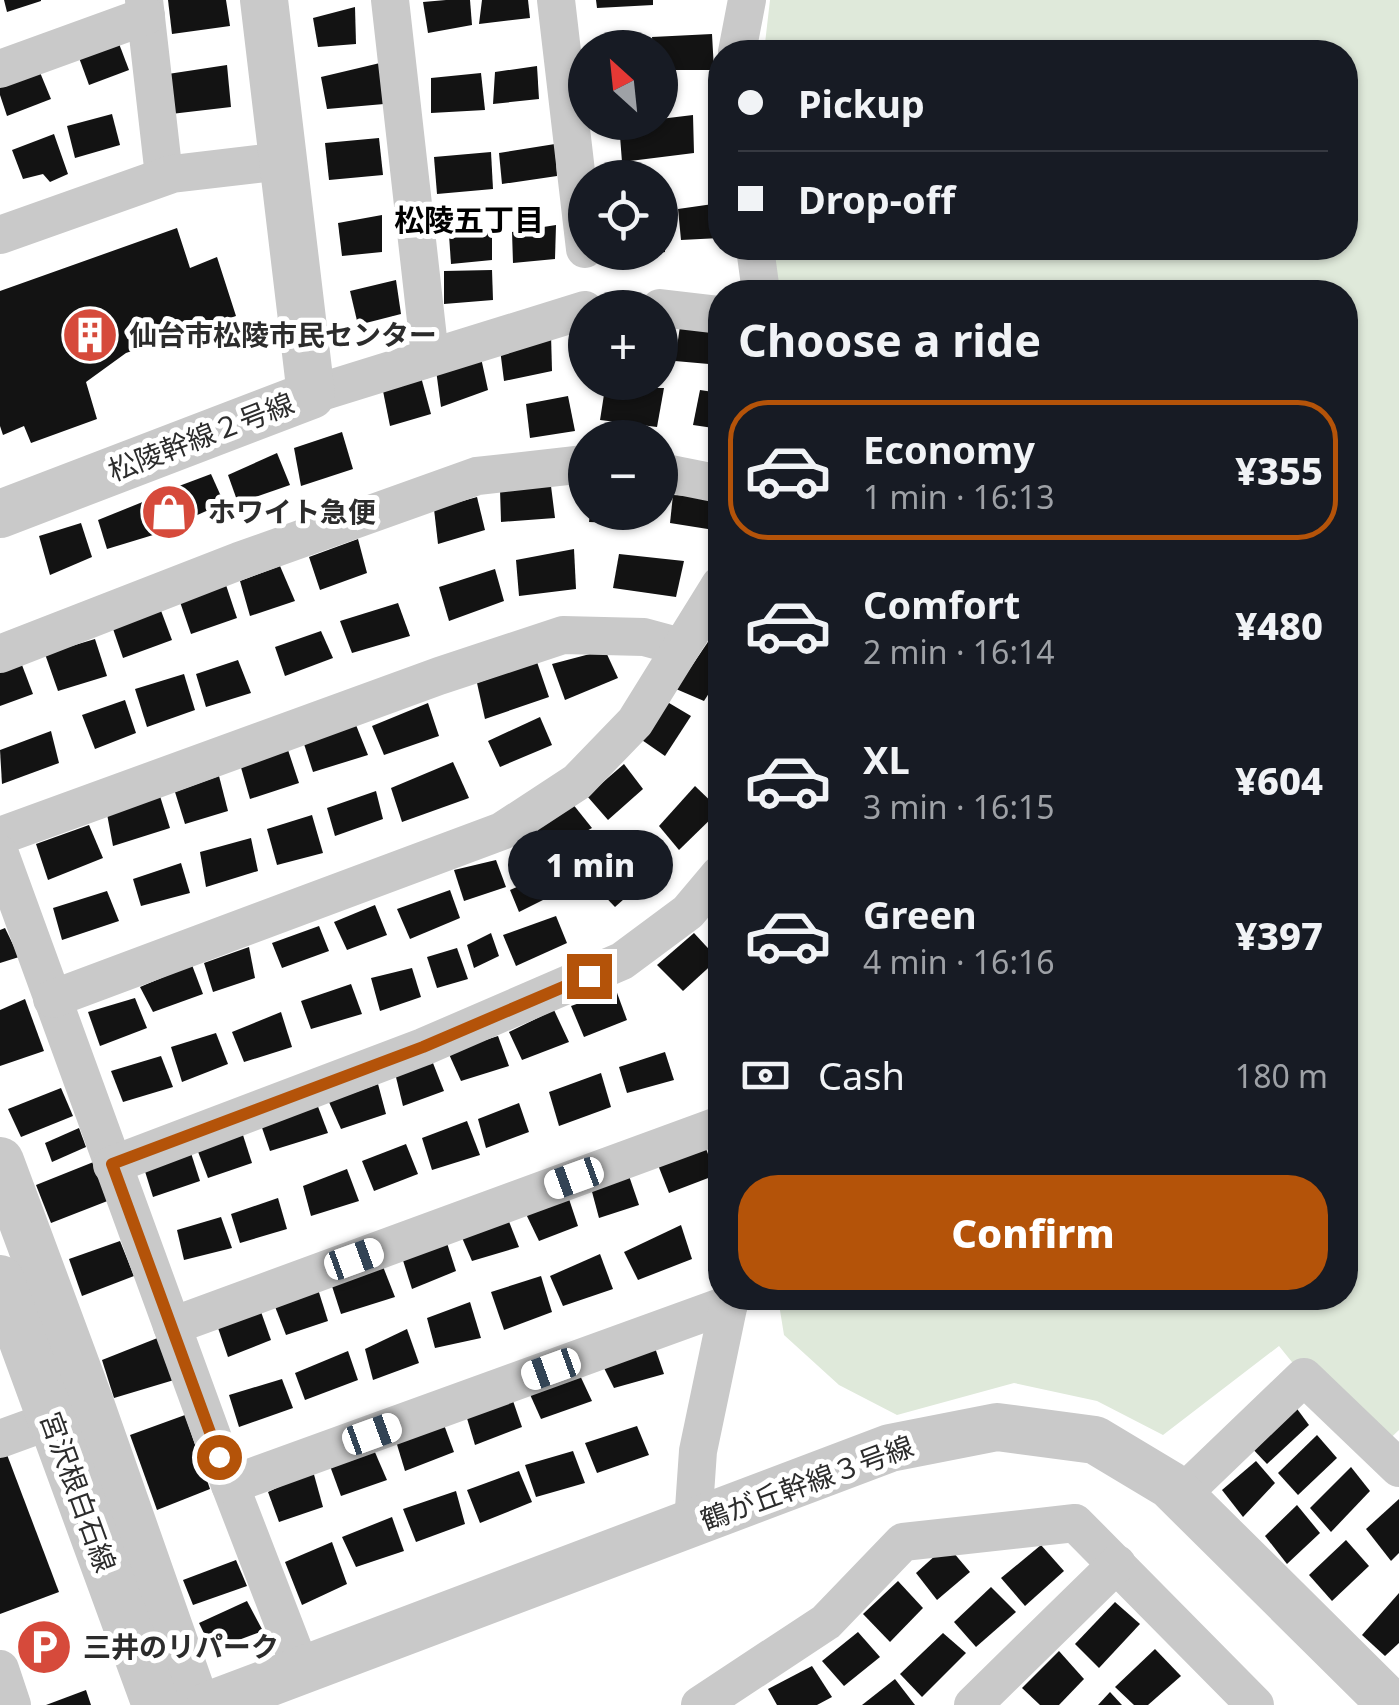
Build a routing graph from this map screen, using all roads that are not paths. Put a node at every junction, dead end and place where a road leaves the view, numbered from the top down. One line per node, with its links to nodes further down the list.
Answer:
1 (264, 0): 8 (street, 松陵幹線２号線)
2 (390, 0): 15 (street)
3 (556, 0): 9 (street)
4 (747, 0): 6 (street)
5 (145, 8): 7 (street); 10 (street)
6 (739, 40)
7 (0, 69)
8 (283, 160): 10 (street); 16 (street, 松陵幹線２号線)
9 (574, 160)
10 (164, 176): 11 (street)
11 (0, 236)
12 (678, 310): 13 (street)
13 (708, 314)
14 (568, 315): 15 (street)
15 (430, 356): 16 (street)
16 (311, 395): 20 (street, 松陵幹線２号線)
17 (568, 466): 23 (street)
18 (678, 476): 19 (street)
19 (708, 482)
20 (0, 514)
21 (708, 604): 22 (street)
22 (681, 648): 24 (street); 27 (street)
23 (0, 654)
24 (0, 836)
25 (0, 854): 27 (street)
26 (708, 888): 30 (street)
27 (52, 999): 30 (street)
28 (708, 1129): 34 (street)
29 (0, 1161): 35 (street)
30 (112, 1164): 34 (street)
31 (0, 1278): 35 (street, 宮沢根白石線)
32 (708, 1309): 38 (street)
33 (728, 1310): 40 (street)
34 (172, 1326): 38 (street)
35 (72, 1413): 36 (street); 46 (street, 宮沢根白石線); 47 (street)
36 (0, 1439)
37 (1392, 1449): 39 (street)
38 (230, 1485): 43 (street)
39 (1181, 1495): 40 (street, 鶴が丘幹線３号線); 51 (street, 鶴が丘幹線３号線)
40 (694, 1523): 43 (street, 鶴が丘幹線３号線)
41 (1117, 1564): 44 (street); 49 (street); 50 (street)
42 (0, 1669): 45 (street)
43 (301, 1670): 48 (street, 鶴が丘幹線３号線)
44 (1232, 1698)
45 (12, 1705)
46 (156, 1705)
47 (196, 1705)
48 (210, 1705)
49 (700, 1705)
50 (973, 1705)
51 (1392, 1705)

